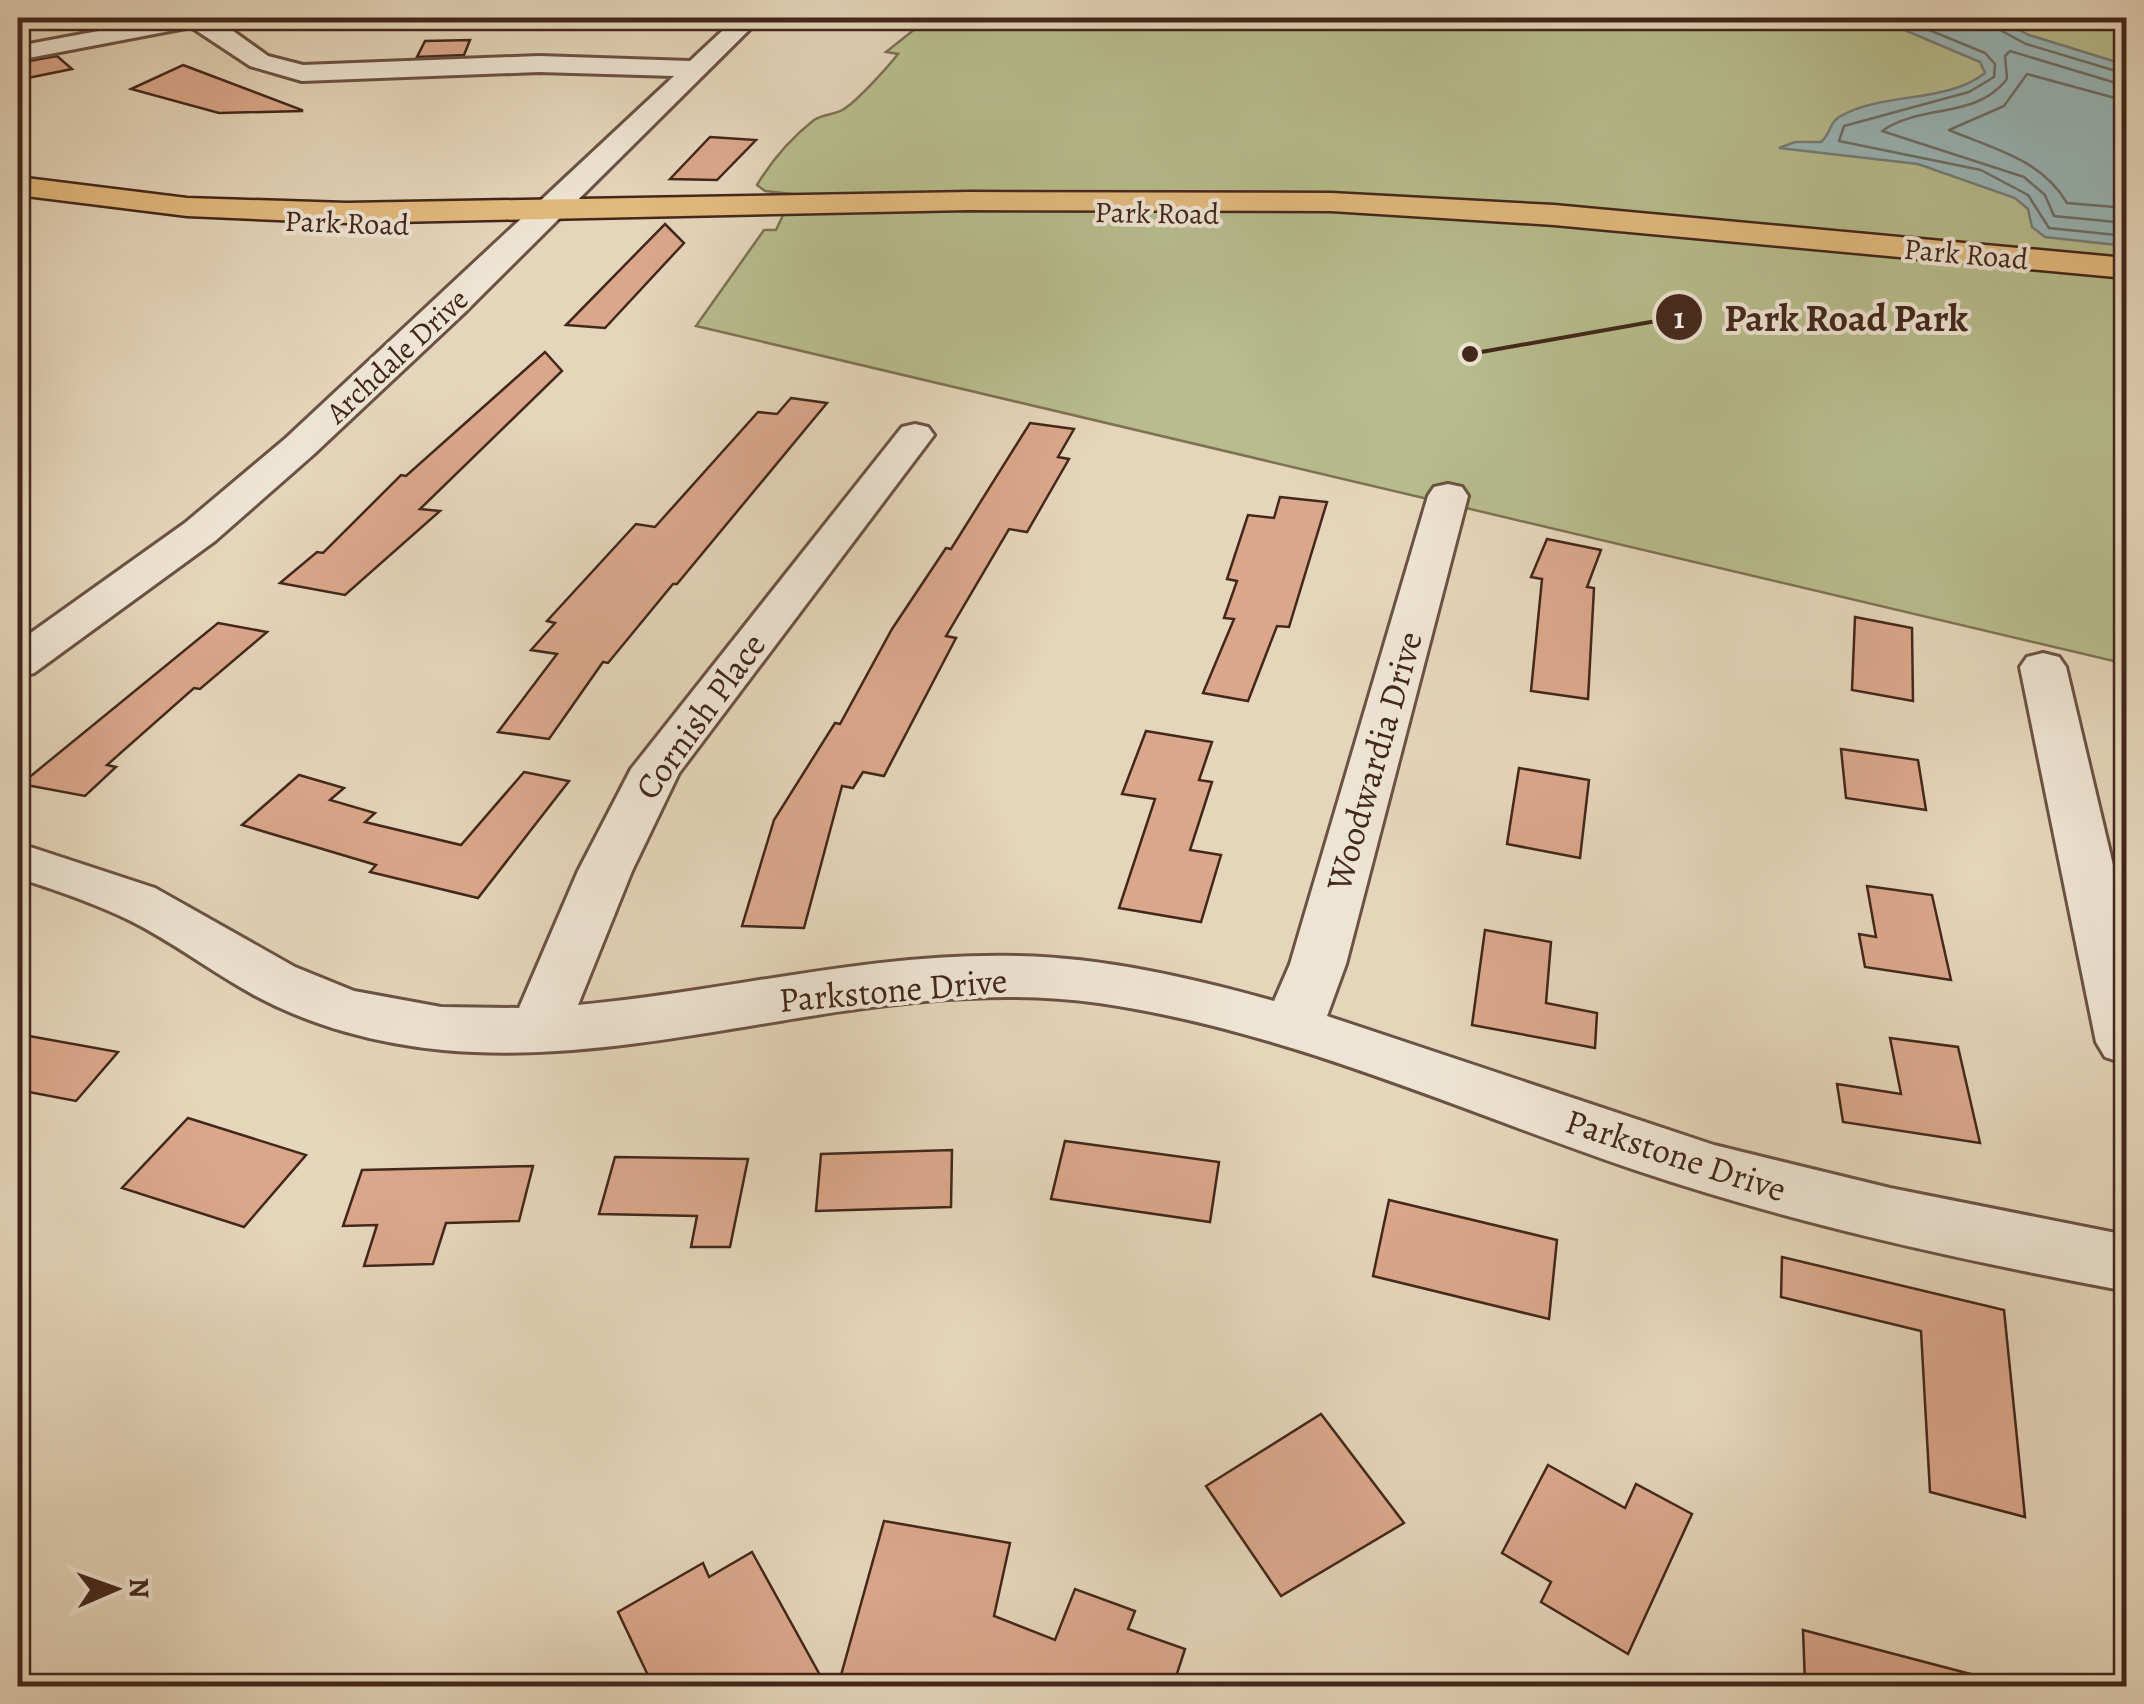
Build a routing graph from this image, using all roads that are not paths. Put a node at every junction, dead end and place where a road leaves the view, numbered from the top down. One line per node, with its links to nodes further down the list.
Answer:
1 (57, 18): 4 (street)
2 (198, 18): 4 (street); 6 (street)
3 (749, 18): 6 (street, Archdale Drive)
4 (87, 40): 5 (street)
5 (18, 53)
6 (692, 69): 8 (street, Archdale Drive)
7 (18, 186): 8 (main road, Park Road)
8 (541, 217): 9 (main road, Park Road); 10 (main road, Park Road); 13 (street, Archdale Drive)
9 (2126, 268)
10 (2126, 285)
11 (915, 435): 17 (street, Cornish Place)
12 (1448, 496): 16 (street, Woodwardia Drive)
13 (18, 663)
14 (2044, 666): 18 (street)
15 (18, 860): 17 (street, Parkstone Drive)
16 (1294, 1025): 17 (street, Parkstone Drive); 19 (street, Parkstone Drive)
17 (540, 1028)
18 (2126, 1042)
19 (2126, 1263)

